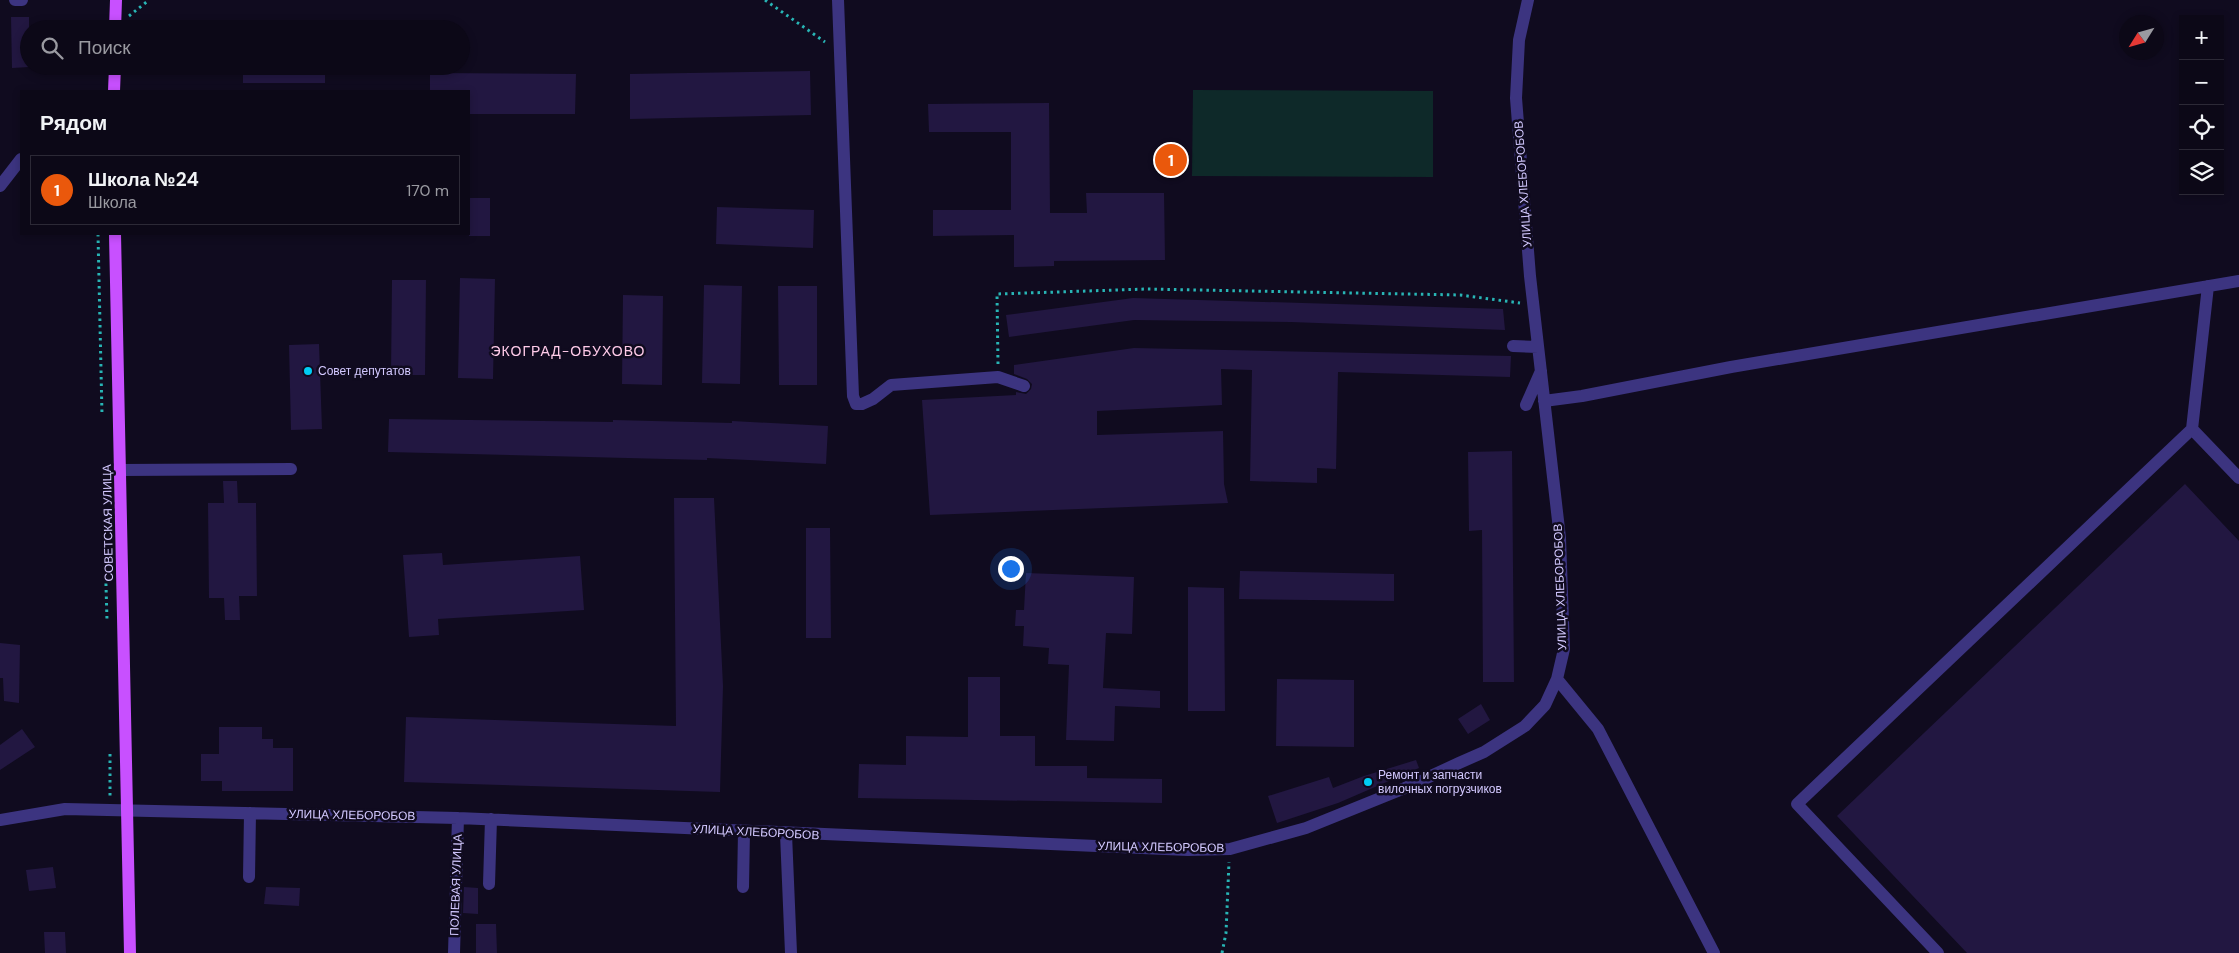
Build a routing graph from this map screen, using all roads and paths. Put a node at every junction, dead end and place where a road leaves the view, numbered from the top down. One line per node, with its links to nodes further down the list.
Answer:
1 (14, 0): 2 (street)
2 (22, 0)
3 (116, 0): 8 (main road)
4 (149, 0): 9 (path)
5 (766, 0): 10 (path)
6 (838, 0): 10 (street)
7 (1527, 3): 19 (street, УЛИЦА ХЛЕБОРОБОВ)
8 (115, 20)
9 (125, 20)
10 (840, 53): 23 (street)
11 (115, 75): 12 (main road)
12 (114, 90)
13 (20, 160): 14 (street)
14 (0, 186)
15 (98, 235): 27 (path)
16 (115, 235): 30 (main road, СОВЕТСКАЯ УЛИЦА)
17 (2239, 280): 18 (street)
18 (2208, 286): 25 (street); 28 (street)
19 (1534, 304): 21 (street, УЛИЦА ХЛЕБОРОБОВ); 23 (path)
20 (1514, 346): 21 (street)
21 (1538, 348): 22 (street, УЛИЦА ХЛЕБОРОБОВ)
22 (1541, 370): 25 (street, УЛИЦА ХЛЕБОРОБОВ); 26 (street)
23 (998, 377): 24 (street)
24 (1024, 386)
25 (1544, 400): 34 (street, УЛИЦА ХЛЕБОРОБОВ)
26 (1526, 405)
27 (103, 420)
28 (2192, 429): 31 (street); 53 (street)
29 (291, 469): 30 (street)
30 (121, 470): 37 (main road, СОВЕТСКАЯ УЛИЦА)
31 (2239, 478)
32 (105, 546): 33 (path)
33 (107, 623)
34 (1557, 679): 44 (street, УЛИЦА ХЛЕБОРОБОВ); 52 (street)
35 (109, 744): 36 (path)
36 (110, 810): 37 (street, УЛИЦА ХЛЕБОРОБОВ); 41 (street, УЛИЦА ХЛЕБОРОБОВ)
37 (126, 811): 38 (street, УЛИЦА ХЛЕБОРОБОВ); 48 (main road, СОВЕТСКАЯ УЛИЦА)
38 (250, 813): 39 (street, УЛИЦА ХЛЕБОРОБОВ); 45 (street)
39 (458, 818): 40 (street, УЛИЦА ХЛЕБОРОБОВ); 49 (street, ПОЛЕВАЯ УЛИЦА)
40 (491, 819): 42 (street, УЛИЦА ХЛЕБОРОБОВ); 46 (street)
41 (0, 820)
42 (744, 831): 43 (street, УЛИЦА ХЛЕБОРОБОВ); 47 (street)
43 (786, 834): 44 (street, УЛИЦА ХЛЕБОРОБОВ); 50 (street)
44 (1230, 849): 51 (path)
45 (249, 877)
46 (489, 884)
47 (743, 887)
48 (130, 953)
49 (454, 953)
50 (791, 953)
51 (1222, 953)
52 (1714, 953)
53 (1938, 953)

